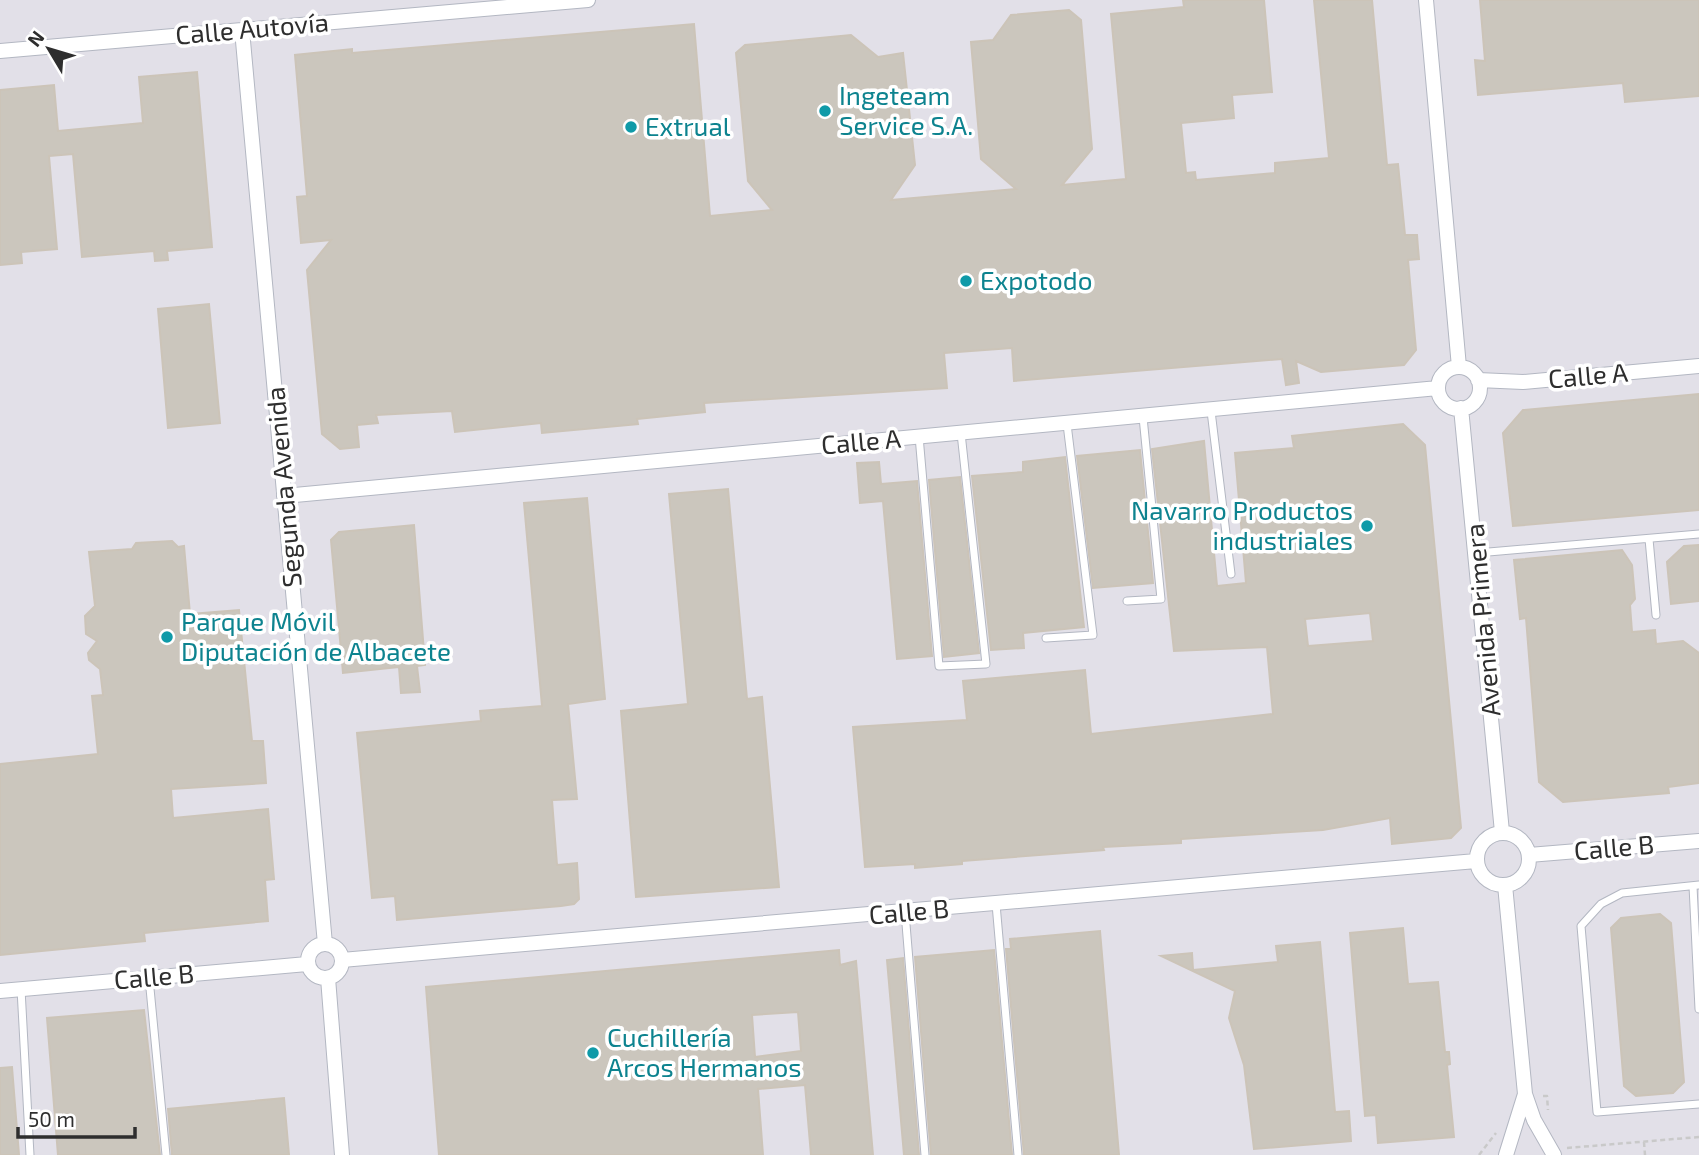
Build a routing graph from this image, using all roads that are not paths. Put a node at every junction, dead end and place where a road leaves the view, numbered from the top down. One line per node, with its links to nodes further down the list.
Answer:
1 (588, 0): 3 (street, Calle Autovía)
2 (1426, 0): 6 (street)
3 (242, 30): 4 (street, Calle Autovía); 15 (street, Segunda Avenida)
4 (0, 51)
5 (1699, 366): 7 (street, Calle A)
6 (1459, 367): 7 (street); 8 (street)
7 (1478, 380): 9 (street)
8 (1438, 388): 9 (street); 10 (street, Calle A)
9 (1461, 408): 18 (street, Avenida Primera)
10 (1211, 411): 11 (street, Calle A); 19 (lane)
11 (1143, 416): 12 (street, Calle A); 20 (lane)
12 (1067, 424): 13 (street, Calle A); 22 (lane)
13 (961, 433): 14 (street, Calle A); 14 (lane)
14 (919, 436): 15 (street, Calle A)
15 (284, 496): 31 (street, Segunda Avenida)
16 (1699, 534): 17 (lane)
17 (1649, 539): 18 (lane); 21 (lane)
18 (1477, 553): 23 (street, Avenida Primera)
19 (1231, 574)
20 (1127, 601)
21 (1656, 615)
22 (1046, 638)
23 (1502, 832): 25 (street); 26 (street)
24 (1699, 841): 25 (street, Calle B)
25 (1529, 855): 27 (street)
26 (1476, 861): 27 (street); 29 (street, Calle B)
27 (1505, 885): 39 (street)
28 (1696, 885): 38 (lane); 40 (lane)
29 (996, 904): 30 (street, Calle B); 46 (lane)
30 (905, 912): 32 (street, Calle B); 45 (lane)
31 (325, 944): 32 (street); 33 (street)
32 (342, 960): 35 (street)
33 (307, 964): 34 (street, Calle B); 35 (street)
34 (149, 978): 36 (street, Calle B); 43 (lane)
35 (328, 978): 44 (street)
36 (21, 989): 37 (street, Calle B); 42 (lane)
37 (0, 991)
38 (1699, 1009)
39 (1525, 1094): 41 (street); 47 (street)
40 (1699, 1104)
41 (1555, 1151)
42 (30, 1155)
43 (166, 1155)
44 (342, 1155)
45 (925, 1155)
46 (1017, 1155)
47 (1506, 1155)

